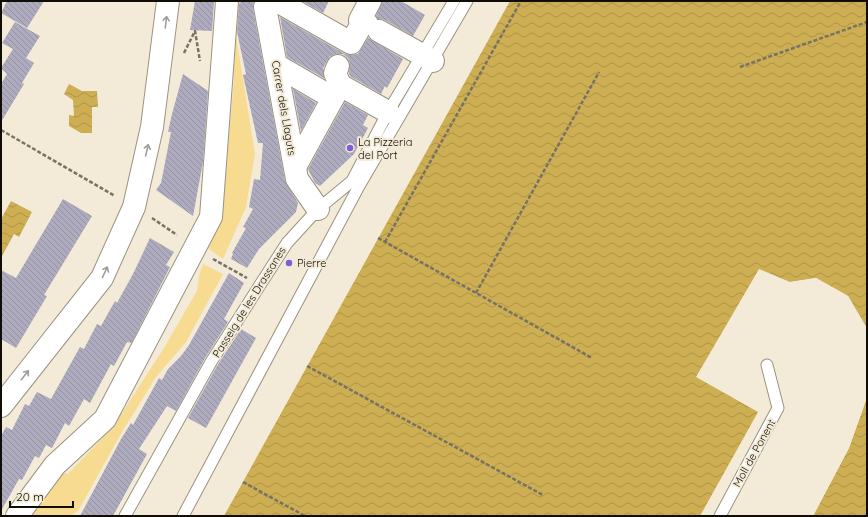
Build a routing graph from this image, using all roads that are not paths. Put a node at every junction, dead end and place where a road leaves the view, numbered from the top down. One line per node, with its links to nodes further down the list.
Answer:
1 (168, 1): 16 (street, one-way to 1)
2 (227, 1): 17 (street)
3 (267, 1): 10 (street, Carrer dels Llaguts)
4 (277, 1): 11 (street)
5 (370, 1): 8 (street)
6 (454, 1): 9 (lane, Passeig de les Drassanes)
7 (467, 1): 9 (lane, Passeig de les Drassanes)
8 (369, 26): 9 (street); 11 (street)
9 (428, 58): 12 (lane, Passeig de les Drassanes); 19 (lane, Passeig de les Drassanes)
10 (276, 65): 11 (street); 13 (street, Carrer dels Llaguts)
11 (342, 68): 12 (street); 13 (street)
12 (388, 112): 14 (lane, Passeig de les Drassanes)
13 (294, 167): 14 (street, Carrer dels Llaguts)
14 (318, 209): 18 (lane, Passeig de les Drassanes)
15 (767, 365): 20 (lane, Moll de Ponent)
16 (1, 406)
17 (17, 516)
18 (125, 516)
19 (183, 516)
20 (720, 516)

